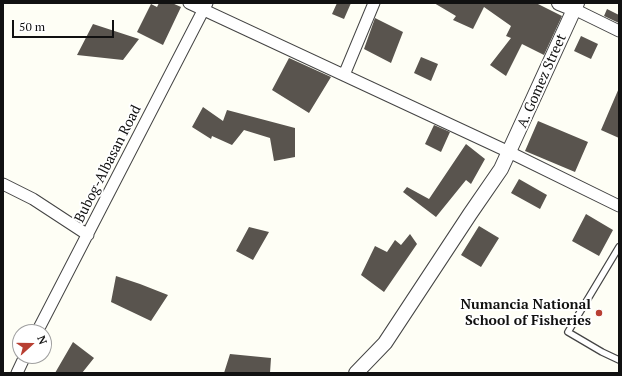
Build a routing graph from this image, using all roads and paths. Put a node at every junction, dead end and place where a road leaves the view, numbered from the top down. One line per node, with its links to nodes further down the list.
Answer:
1 (189, 3): 5 (street)
2 (374, 3): 7 (street)
3 (559, 3): 4 (street)
4 (576, 6): 6 (street); 8 (street, A. Gomez Street)
5 (206, 7): 7 (street); 11 (street, Bubog-Albasan Road)
6 (619, 31)
7 (344, 75): 8 (street)
8 (509, 152): 10 (street); 15 (street, A. Gomez Street)
9 (3, 184): 11 (street)
10 (619, 206)
11 (88, 235): 13 (street, Bubog-Albasan Road)
12 (619, 247): 14 (lane)
13 (41, 324)
14 (619, 360)
15 (356, 373)

